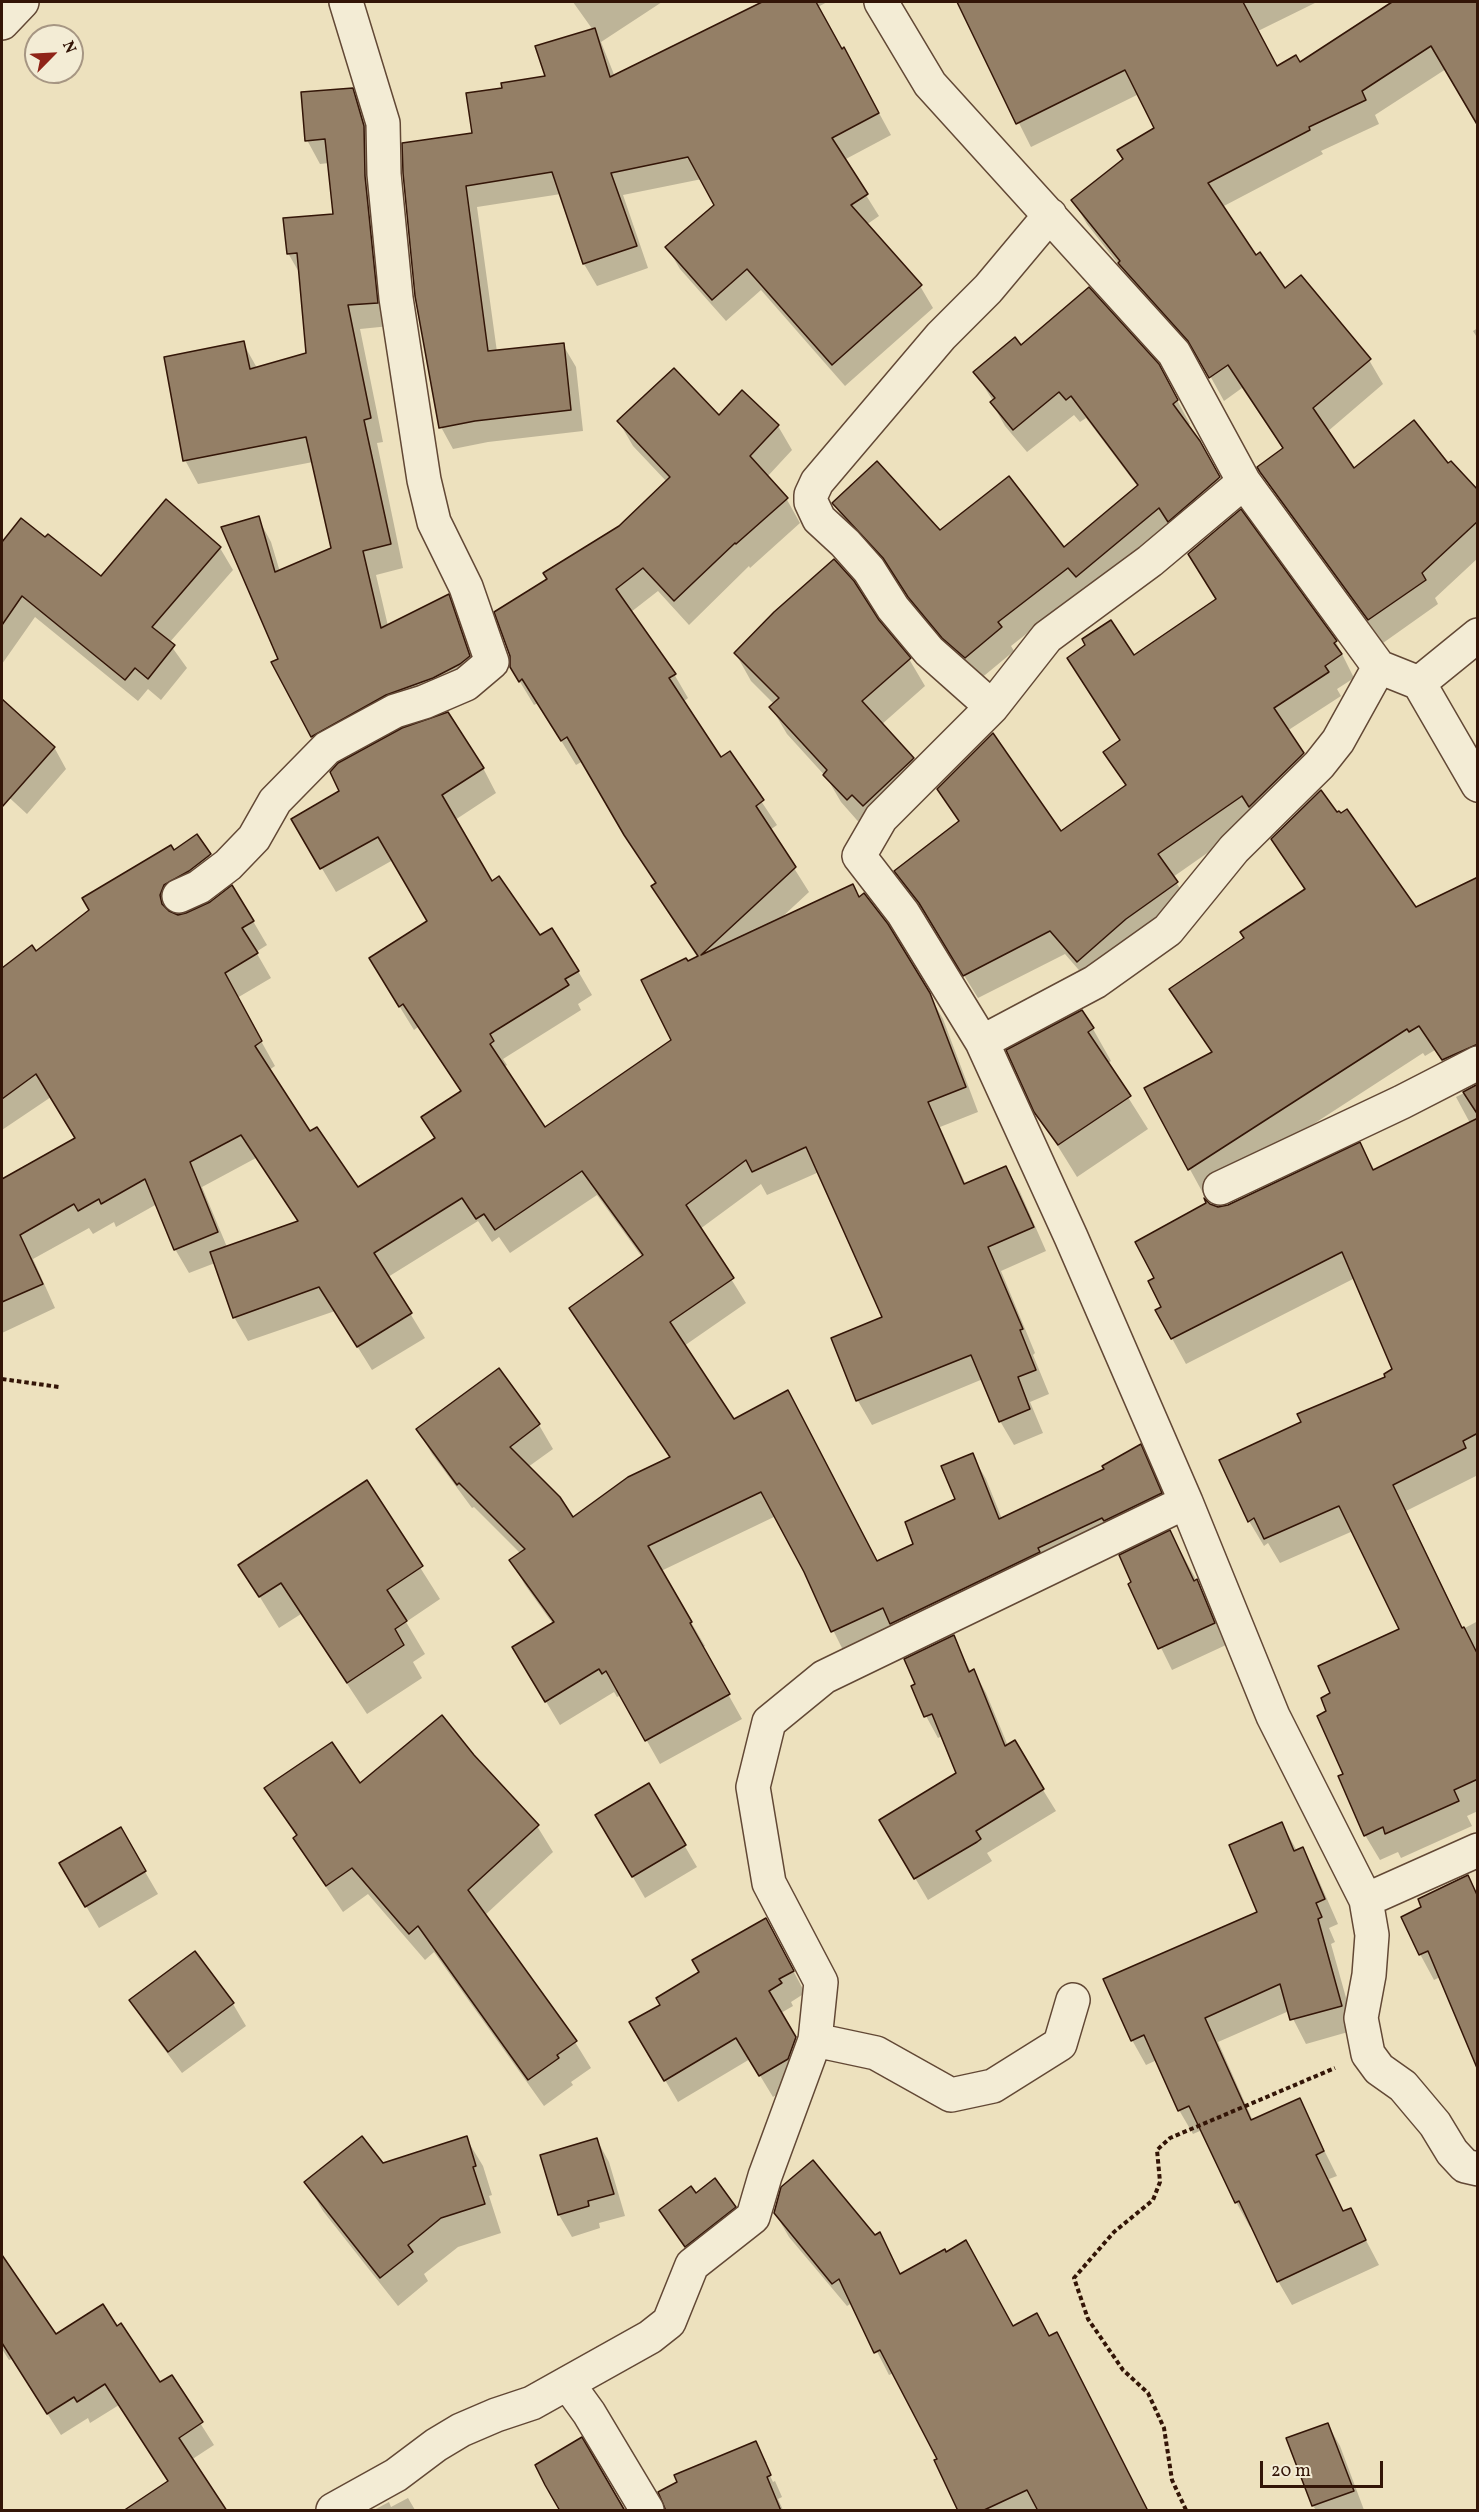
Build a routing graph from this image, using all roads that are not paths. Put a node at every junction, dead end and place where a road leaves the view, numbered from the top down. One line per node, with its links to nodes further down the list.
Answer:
1 (22, 2): 4 (street)
2 (346, 2): 12 (street)
3 (881, 2): 5 (street)
4 (2, 23)
5 (1050, 214): 6 (street); 10 (street)
6 (1244, 482): 8 (street); 10 (street)
7 (1478, 634): 9 (street)
8 (1379, 667): 9 (street); 13 (street)
9 (1419, 683): 11 (street)
10 (992, 707): 13 (street)
11 (1478, 785)
12 (179, 896)
13 (982, 1042): 16 (street)
14 (1478, 1063): 15 (street)
15 (1220, 1188)
16 (1186, 1502): 18 (street); 20 (street)
17 (1478, 1850): 18 (street)
18 (1366, 1900): 21 (street)
19 (1073, 2000): 20 (street)
20 (815, 2040): 22 (street)
21 (1478, 2169)
22 (568, 2385): 23 (street); 24 (street)
23 (333, 2511)
24 (647, 2511)

